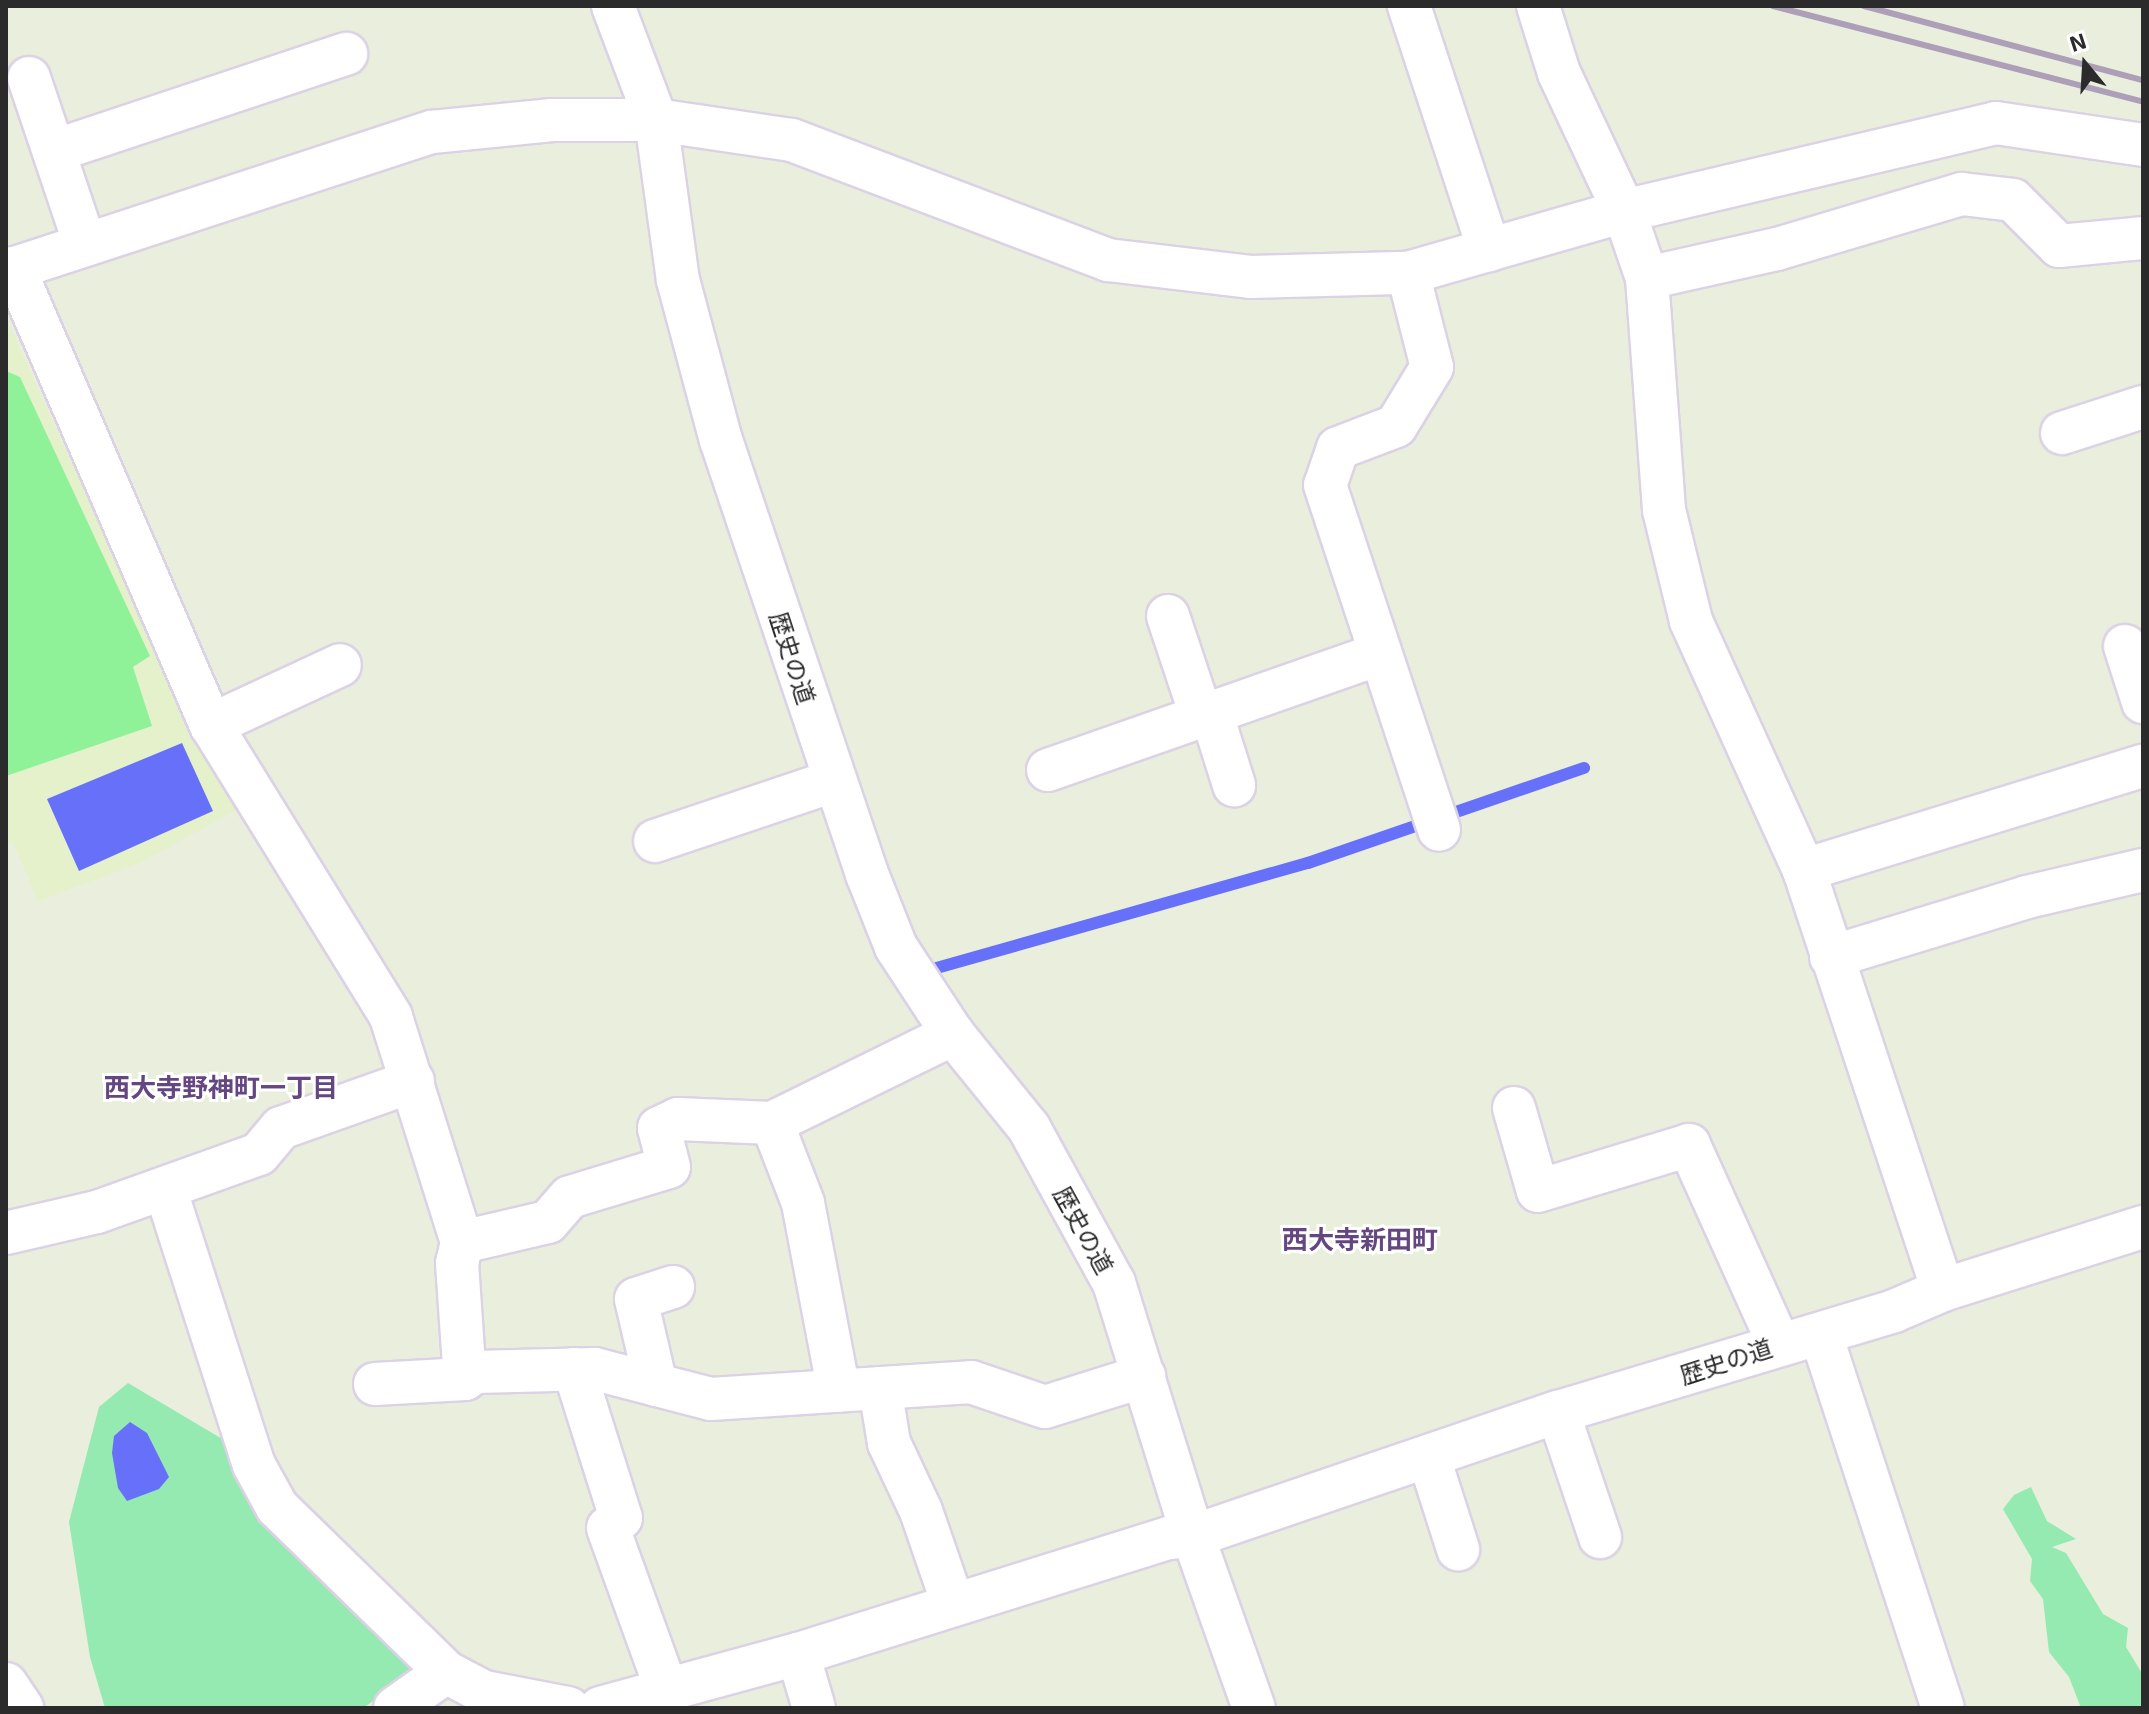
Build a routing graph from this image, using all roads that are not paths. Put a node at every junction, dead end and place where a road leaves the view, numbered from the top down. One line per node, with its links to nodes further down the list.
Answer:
1 (613, 6): 6 (street, 歴史の道)
2 (1409, 6): 12 (street)
3 (1538, 6): 9 (street)
4 (346, 54): 8 (street)
5 (29, 78): 8 (street)
6 (656, 120): 11 (street); 14 (street); 27 (street, 歴史の道)
7 (2143, 145): 9 (street)
8 (54, 151): 11 (street)
9 (1624, 211): 12 (street); 15 (street)
10 (2143, 238): 15 (street)
11 (85, 244): 13 (street)
12 (1489, 250): 14 (street)
13 (10, 269): 24 (street)
14 (1408, 273): 20 (street)
15 (1647, 278): 31 (street)
16 (2143, 407): 17 (street)
17 (2062, 433)
18 (1168, 616): 23 (street)
19 (2125, 646): 22 (street)
20 (1379, 654): 23 (street); 29 (street)
21 (340, 665): 24 (street)
22 (2143, 702)
23 (1206, 713): 26 (street); 28 (street)
24 (211, 725): 35 (street)
25 (2143, 766): 31 (street)
26 (1048, 770)
27 (833, 781): 30 (street); 34 (street, 歴史の道)
28 (1234, 785)
29 (1435, 817)
30 (655, 841)
31 (1804, 870): 33 (street)
32 (2143, 870): 33 (street)
33 (1831, 957): 43 (street)
34 (953, 1034): 37 (street); 47 (street, 歴史の道)
35 (413, 1081): 38 (street); 41 (street)
36 (1514, 1108): 45 (street)
37 (772, 1123): 41 (street); 52 (street)
38 (165, 1188): 40 (street); 60 (street)
39 (2143, 1227): 43 (street, 歴史の道)
40 (6, 1233)
41 (462, 1242): 48 (street)
42 (673, 1287): 50 (street)
43 (1943, 1290): 44 (street, 歴史の道)
44 (1821, 1335): 45 (street, 歴史の道); 69 (street)
45 (1779, 1344): 53 (street, 歴史の道)
46 (574, 1369): 48 (street); 50 (street); 62 (street)
47 (1144, 1376): 51 (street); 55 (street, 歴史の道)
48 (465, 1379): 49 (street)
49 (375, 1384)
50 (656, 1385): 52 (street)
51 (880, 1388): 52 (street); 58 (street)
52 (839, 1391)
53 (1558, 1412): 54 (street, 歴史の道); 56 (street)
54 (1429, 1458): 55 (street, 歴史の道); 57 (street)
55 (1193, 1536): 58 (street); 68 (street)
56 (1600, 1537)
57 (1458, 1549)
58 (953, 1604): 59 (street)
59 (798, 1654): 62 (street); 67 (street)
60 (446, 1672): 64 (street); 65 (street)
61 (6, 1684): 63 (street)
62 (667, 1691): 66 (street)
63 (22, 1708)
64 (395, 1708)
65 (568, 1708)
66 (600, 1708)
67 (814, 1708)
68 (1254, 1708)
69 (1943, 1708)

